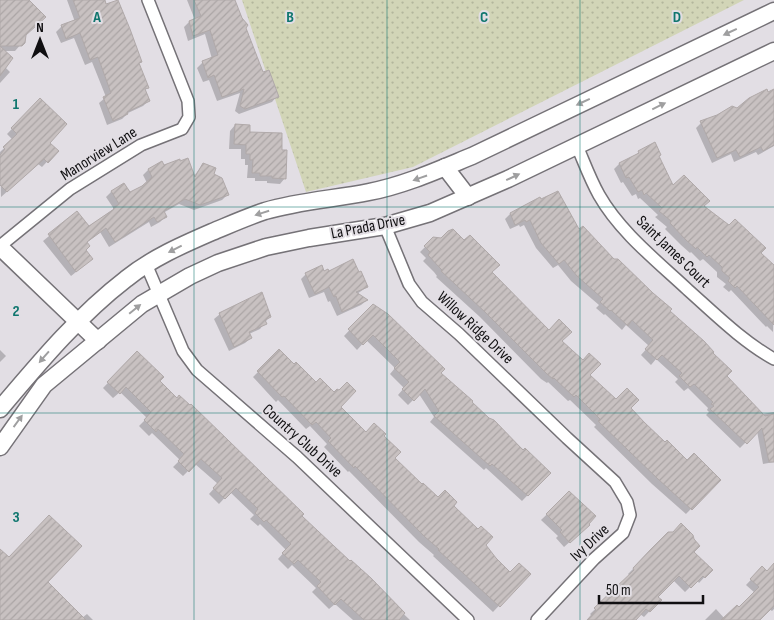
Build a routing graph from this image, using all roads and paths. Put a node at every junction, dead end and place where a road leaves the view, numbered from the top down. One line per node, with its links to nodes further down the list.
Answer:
1 (148, 0): 8 (street, Manorview Lane)
2 (774, 11): 5 (main road, La Prada Drive, one-way to 5)
3 (774, 52): 4 (main road, La Prada Drive, one-way to 3)
4 (577, 146): 6 (main road, La Prada Drive, one-way to 4); 13 (street, Saint James Court)
5 (445, 167): 6 (main road); 9 (main road, La Prada Drive, one-way to 9)
6 (468, 197): 7 (main road, La Prada Drive)
7 (385, 226): 10 (main road, La Prada Drive); 15 (street, Willow Ridge Drive)
8 (0, 246): 11 (main road)
9 (146, 264): 10 (street, Country Club Drive); 11 (main road, La Prada Drive)
10 (159, 293): 12 (main road, La Prada Drive, one-way to 10); 17 (street, Country Club Drive)
11 (78, 321): 12 (main road); 14 (main road, La Prada Drive, one-way to 14)
12 (98, 340): 16 (main road, La Prada Drive, one-way to 12)
13 (774, 359)
14 (0, 409)
15 (567, 438): 18 (street, Ivy Drive)
16 (0, 447)
17 (468, 620)
18 (537, 620)

